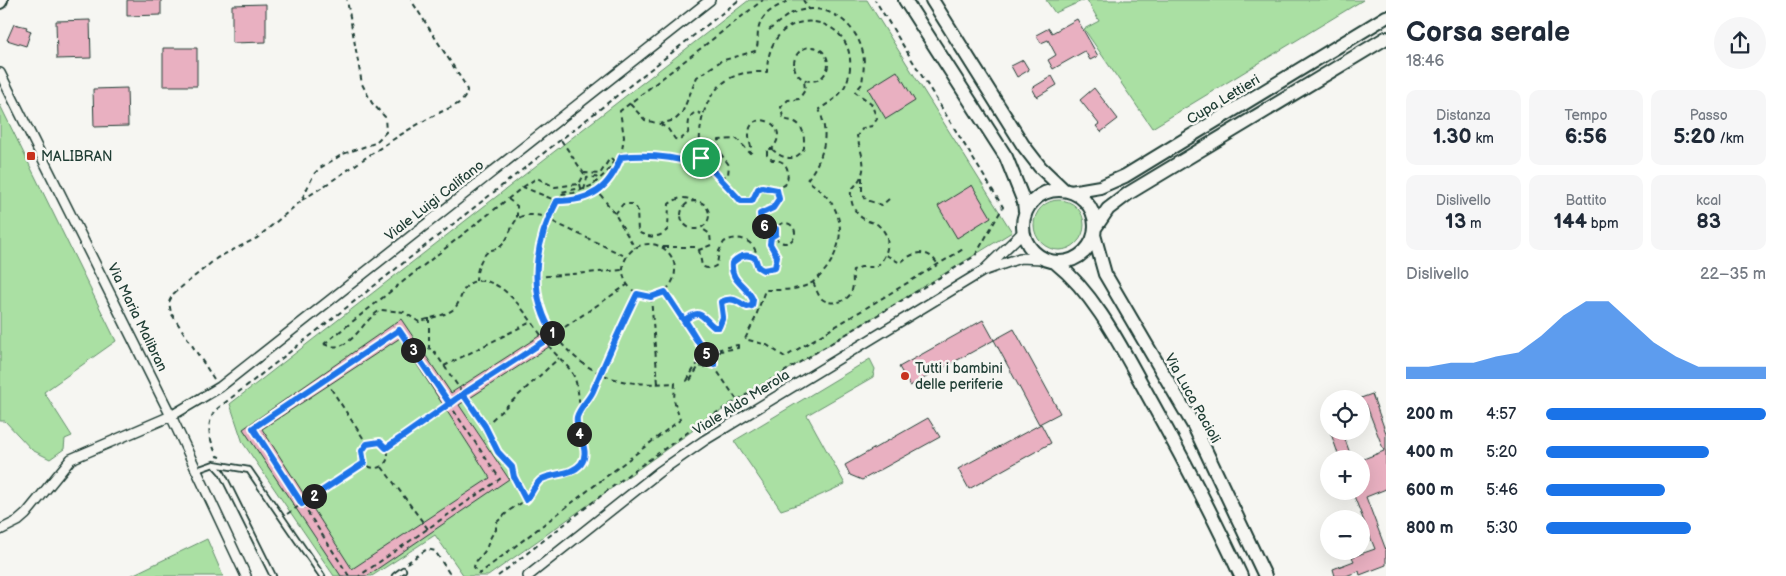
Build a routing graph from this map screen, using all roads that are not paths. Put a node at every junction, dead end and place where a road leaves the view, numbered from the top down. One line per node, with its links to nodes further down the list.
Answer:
1 (710, 0): 14 (street, Viale Luigi Califano)
2 (905, 0): 8 (main road)
3 (932, 0): 7 (main road)
4 (1386, 17): 7 (main road, Cupa Lettieri)
5 (1386, 38): 10 (main road)
6 (0, 73): 14 (street, Via Maria Malibran)
7 (1067, 191): 8 (main road); 10 (main road)
8 (1025, 211): 9 (main road)
9 (1023, 232): 11 (main road); 13 (street, Viale Aldo Merola)
10 (1095, 232): 12 (main road); 25 (main road, Via Luca Pacioli)
11 (1042, 259): 12 (main road); 13 (street, Viale Aldo Merola)
12 (1056, 262): 24 (main road)
13 (983, 271): 23 (street, Viale Aldo Merola)
14 (171, 416): 16 (street, Via Maria Malibran); 17 (street, Viale Luigi Califano)
15 (214, 464): 16 (lane); 20 (lane); 21 (lane)
16 (197, 470): 19 (street, Via Maria Malibran)
17 (0, 530)
18 (403, 568): 22 (lane)
19 (246, 576)
20 (273, 576)
21 (322, 576)
22 (395, 576)
23 (528, 576)
24 (1241, 576)
25 (1265, 576)

